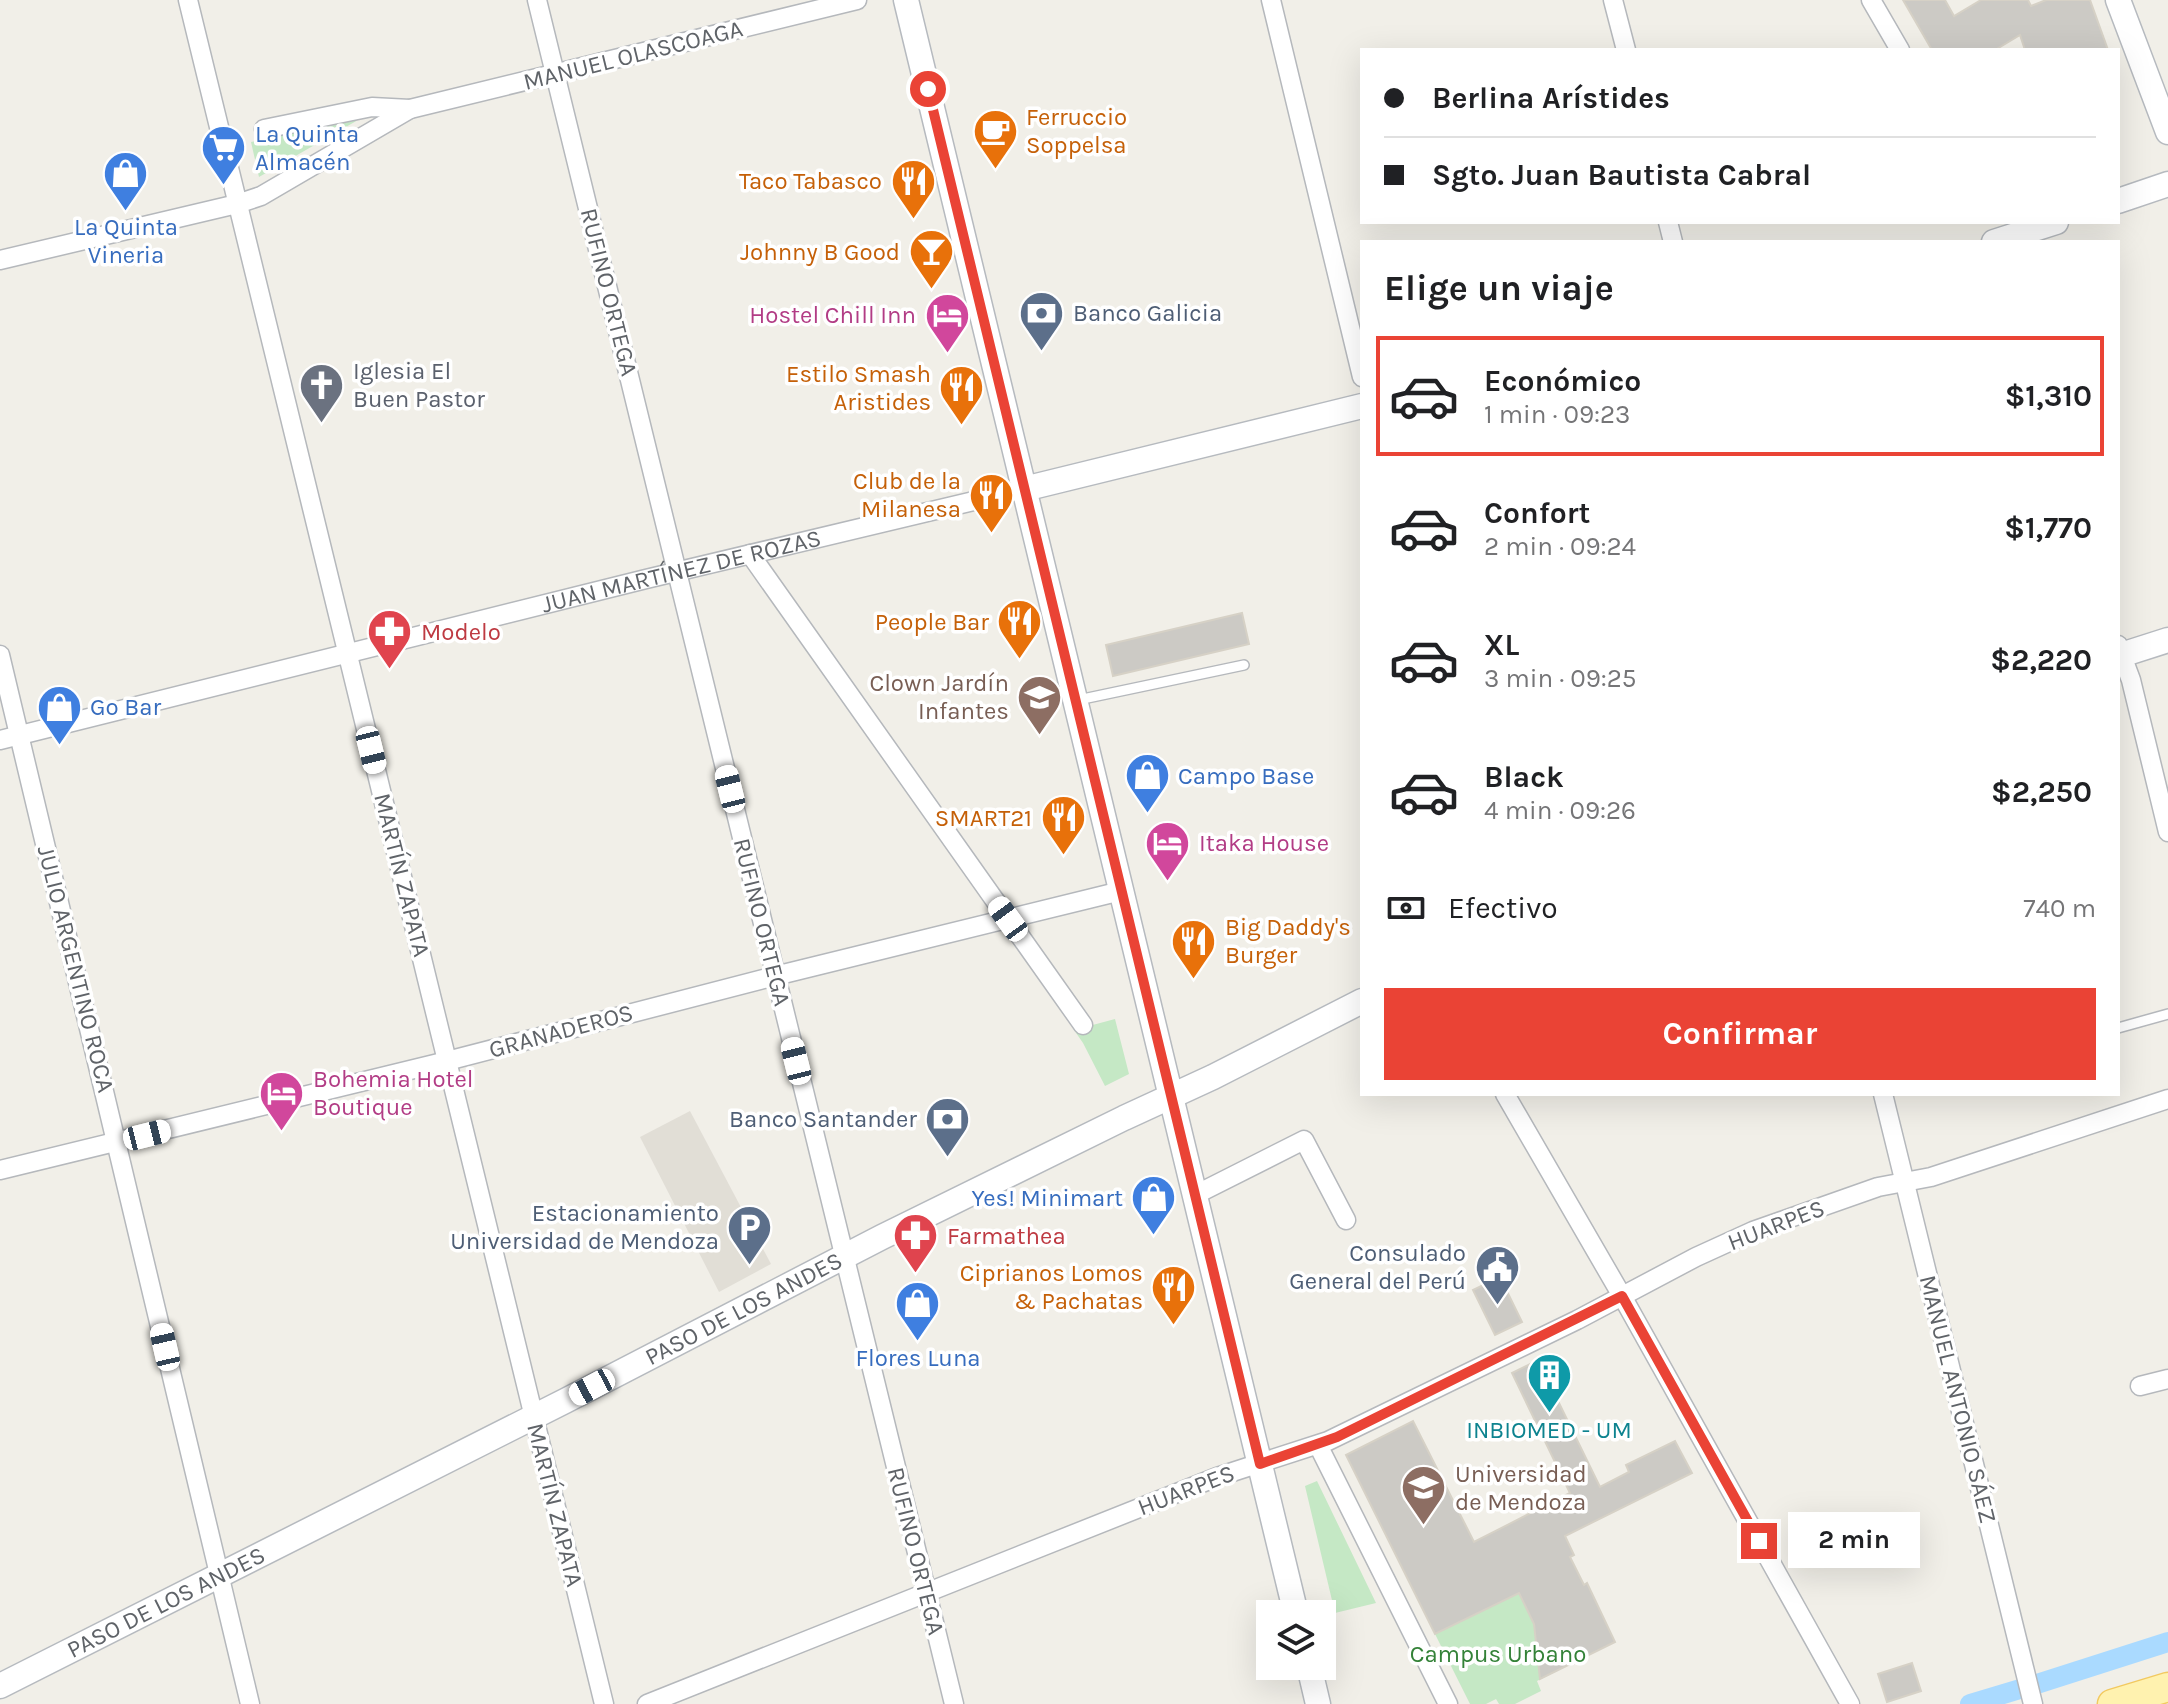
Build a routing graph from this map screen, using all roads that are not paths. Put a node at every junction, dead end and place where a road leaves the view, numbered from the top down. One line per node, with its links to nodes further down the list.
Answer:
1 (188, 0): 17 (street, MARTÍN ZAPATA)
2 (537, 0): 11 (street, RUFINO ORTEGA)
3 (857, 0): 11 (street, MANUEL OLASCOAGA)
4 (906, 0): 23 (street)
5 (1271, 0): 21 (street)
6 (1613, 0): 9 (street)
7 (1871, 0): 10 (street)
8 (2118, 0): 14 (street)
9 (1625, 48)
10 (1899, 48)
11 (555, 74): 12 (street, MANUEL OLASCOAGA); 25 (street, RUFINO ORTEGA)
12 (410, 109): 13 (street, MANUEL OLASCOAGA); 17 (street, MANUEL OLASCOAGA)
13 (264, 129)
14 (2168, 132)
15 (2168, 184): 16 (street)
16 (2120, 200)
17 (237, 204): 20 (street, MANUEL OLASCOAGA); 28 (street, MARTÍN ZAPATA)
18 (2048, 224): 19 (street)
19 (1999, 236)
20 (0, 260)
21 (1360, 369)
22 (1360, 406): 23 (street, JUAN MARTÍNEZ DE ROZAS)
23 (1024, 489): 24 (street, JUAN MARTÍNEZ DE ROZAS); 32 (street)
24 (750, 554): 25 (street, JUAN MARTÍNEZ DE ROZAS); 37 (street)
25 (677, 571): 28 (street, JUAN MARTÍNEZ DE ROZAS); 38 (street, RUFINO ORTEGA)
26 (2168, 640): 27 (street)
27 (2120, 652)
28 (347, 654): 33 (street, JUAN MARTÍNEZ DE ROZAS); 43 (street, MARTÍN ZAPATA)
29 (2120, 654): 35 (street)
30 (0, 655): 33 (street, JULIO ARGENTINO ROCA)
31 (1244, 665): 32 (lane)
32 (1075, 700): 36 (street)
33 (19, 735): 34 (street, JUAN MARTÍNEZ DE ROZAS); 48 (street, JULIO ARGENTINO ROCA)
34 (0, 740)
35 (2168, 832)
36 (1121, 891): 37 (street, GRANADEROS); 44 (street)
37 (1008, 919): 38 (street, GRANADEROS); 41 (street)
38 (775, 976): 43 (street, GRANADEROS); 53 (street, RUFINO ORTEGA)
39 (1360, 1002): 44 (street, PASO DE LOS ANDES)
40 (2168, 1014): 42 (lane)
41 (1083, 1025)
42 (2120, 1027)
43 (447, 1061): 48 (street, GRANADEROS); 57 (street, MARTÍN ZAPATA)
44 (1171, 1096): 51 (street); 53 (street, PASO DE LOS ANDES)
45 (1506, 1096): 54 (street)
46 (1884, 1096): 50 (street, MANUEL ANTONIO SÁEZ)
47 (2168, 1099): 50 (street, HUARPES)
48 (118, 1143): 49 (street, GRANADEROS); 60 (street, JULIO ARGENTINO ROCA)
49 (0, 1170)
50 (1905, 1182): 54 (street, HUARPES); 73 (street, MANUEL ANTONIO SÁEZ)
51 (1195, 1195): 52 (street); 59 (street)
52 (1346, 1220)
53 (844, 1256): 57 (street, PASO DE LOS ANDES); 61 (street, RUFINO ORTEGA)
54 (1622, 1296): 58 (street, HUARPES); 72 (street)
55 (2168, 1379): 56 (street)
56 (2140, 1386)
57 (534, 1417): 60 (street, PASO DE LOS ANDES); 67 (street, MARTÍN ZAPATA)
58 (1318, 1445): 59 (street, HUARPES); 71 (street)
59 (1260, 1464): 61 (street, HUARPES); 62 (street)
60 (218, 1576): 64 (street, PASO DE LOS ANDES); 66 (street, JULIO ARGENTINO ROCA)
61 (926, 1592): 68 (street, HUARPES); 69 (street, RUFINO ORTEGA)
62 (1293, 1600)
63 (1312, 1680): 70 (street)
64 (0, 1686)
65 (2168, 1687): 74 (main road)
66 (250, 1704)
67 (604, 1704)
68 (647, 1704)
69 (954, 1704)
70 (1318, 1704)
71 (1448, 1704)
72 (1850, 1704)
73 (2033, 1704)
74 (2112, 1704)

